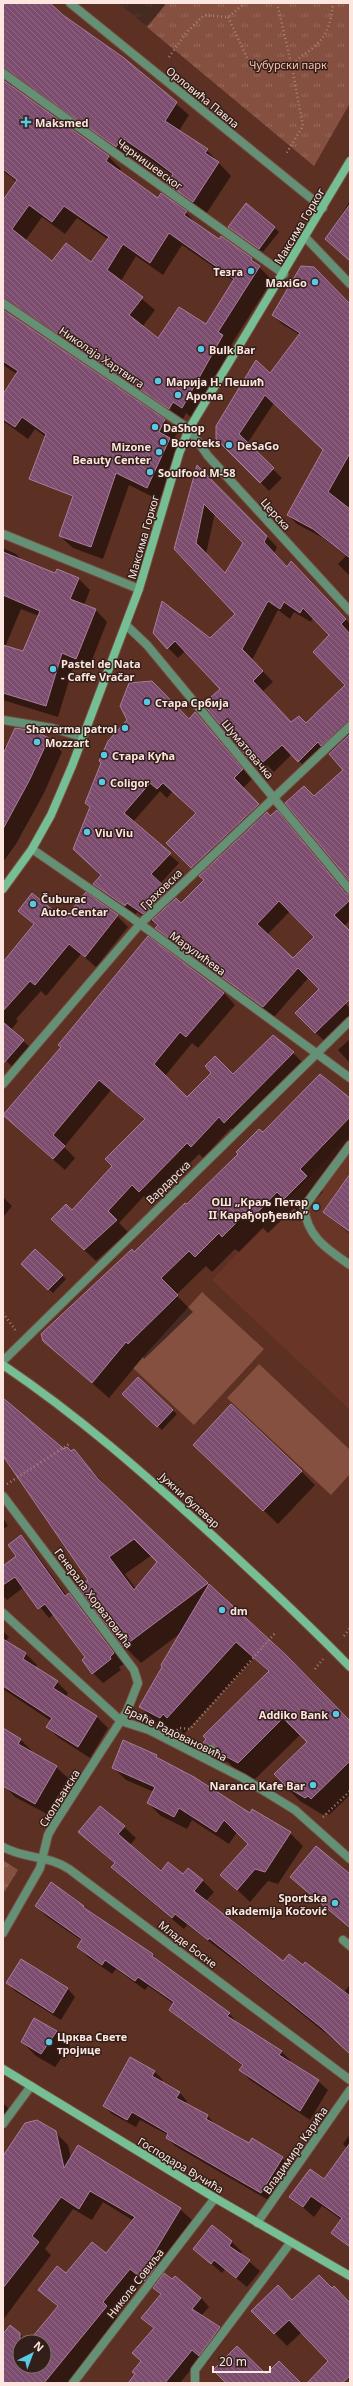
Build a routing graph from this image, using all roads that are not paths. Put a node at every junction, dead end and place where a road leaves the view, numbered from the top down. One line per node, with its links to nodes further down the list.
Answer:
1 (70, 3): 4 (street, Орловића Павла)
2 (3, 73): 6 (street, Чернишевског)
3 (350, 161): 4 (main road, Максима Горког)
4 (323, 208): 5 (main road, Максима Горког)
5 (306, 237): 6 (main road, Максима Горког); 7 (street)
6 (284, 274): 9 (main road, Максима Горког)
7 (350, 284)
8 (3, 303): 9 (street, Николаја Хартвига)
9 (189, 429): 11 (main road, Максима Горког); 12 (street, Церска)
10 (3, 534): 11 (street)
11 (139, 590): 13 (main road, Максима Горког)
12 (350, 611)
13 (126, 625): 16 (main road, Максима Горког); 17 (street, Шуматовачка)
14 (3, 720): 16 (street)
15 (350, 726): 17 (street, Граховска)
16 (82, 737): 18 (main road, Максима Горког)
17 (274, 796): 20 (street, Шуматовачка); 21 (street, Граховска)
18 (32, 849): 19 (main road, Максима Горког); 21 (street, Марулићева)
19 (3, 889)
20 (350, 890)
21 (140, 924): 23 (street, Марулићева); 25 (street, Граховска)
22 (350, 1021): 23 (street, Вардарска)
23 (317, 1053): 24 (street, Марулићева); 28 (street, Вардарска)
24 (350, 1078)
25 (3, 1084)
26 (350, 1145): 27 (street)
27 (350, 1265)
28 (3, 1361)
29 (3, 1365): 32 (main road, Јужни булевар)
30 (3, 1496): 33 (street, Генерала Хорватовића)
31 (3, 1612): 33 (street, Браће Радовановића)
32 (350, 1667)
33 (121, 1721): 35 (street, Браће Радовановића); 37 (street, Скопљанска)
34 (211, 1749): 35 (street)
35 (206, 1757): 38 (street, Браће Радовановића)
36 (3, 1847): 37 (street, Младе Босне)
37 (44, 1857): 39 (street, Скопљанска); 41 (street, Младе Босне)
38 (350, 1859)
39 (3, 1933)
40 (3, 2069): 42 (main road, Господара Вучића)
41 (350, 2080)
42 (31, 2086): 44 (street); 45 (main road, Господара Вучића)
43 (350, 2090): 46 (street, Владимира Карића)
44 (3, 2124)
45 (215, 2198): 46 (main road, Господара Вучића); 49 (street, Николе Совиља)
46 (257, 2223): 47 (main road, Господара Вучића)
47 (291, 2242): 48 (main road, Господара Вучића); 50 (street)
48 (350, 2276)
49 (73, 2383)
50 (195, 2383)

